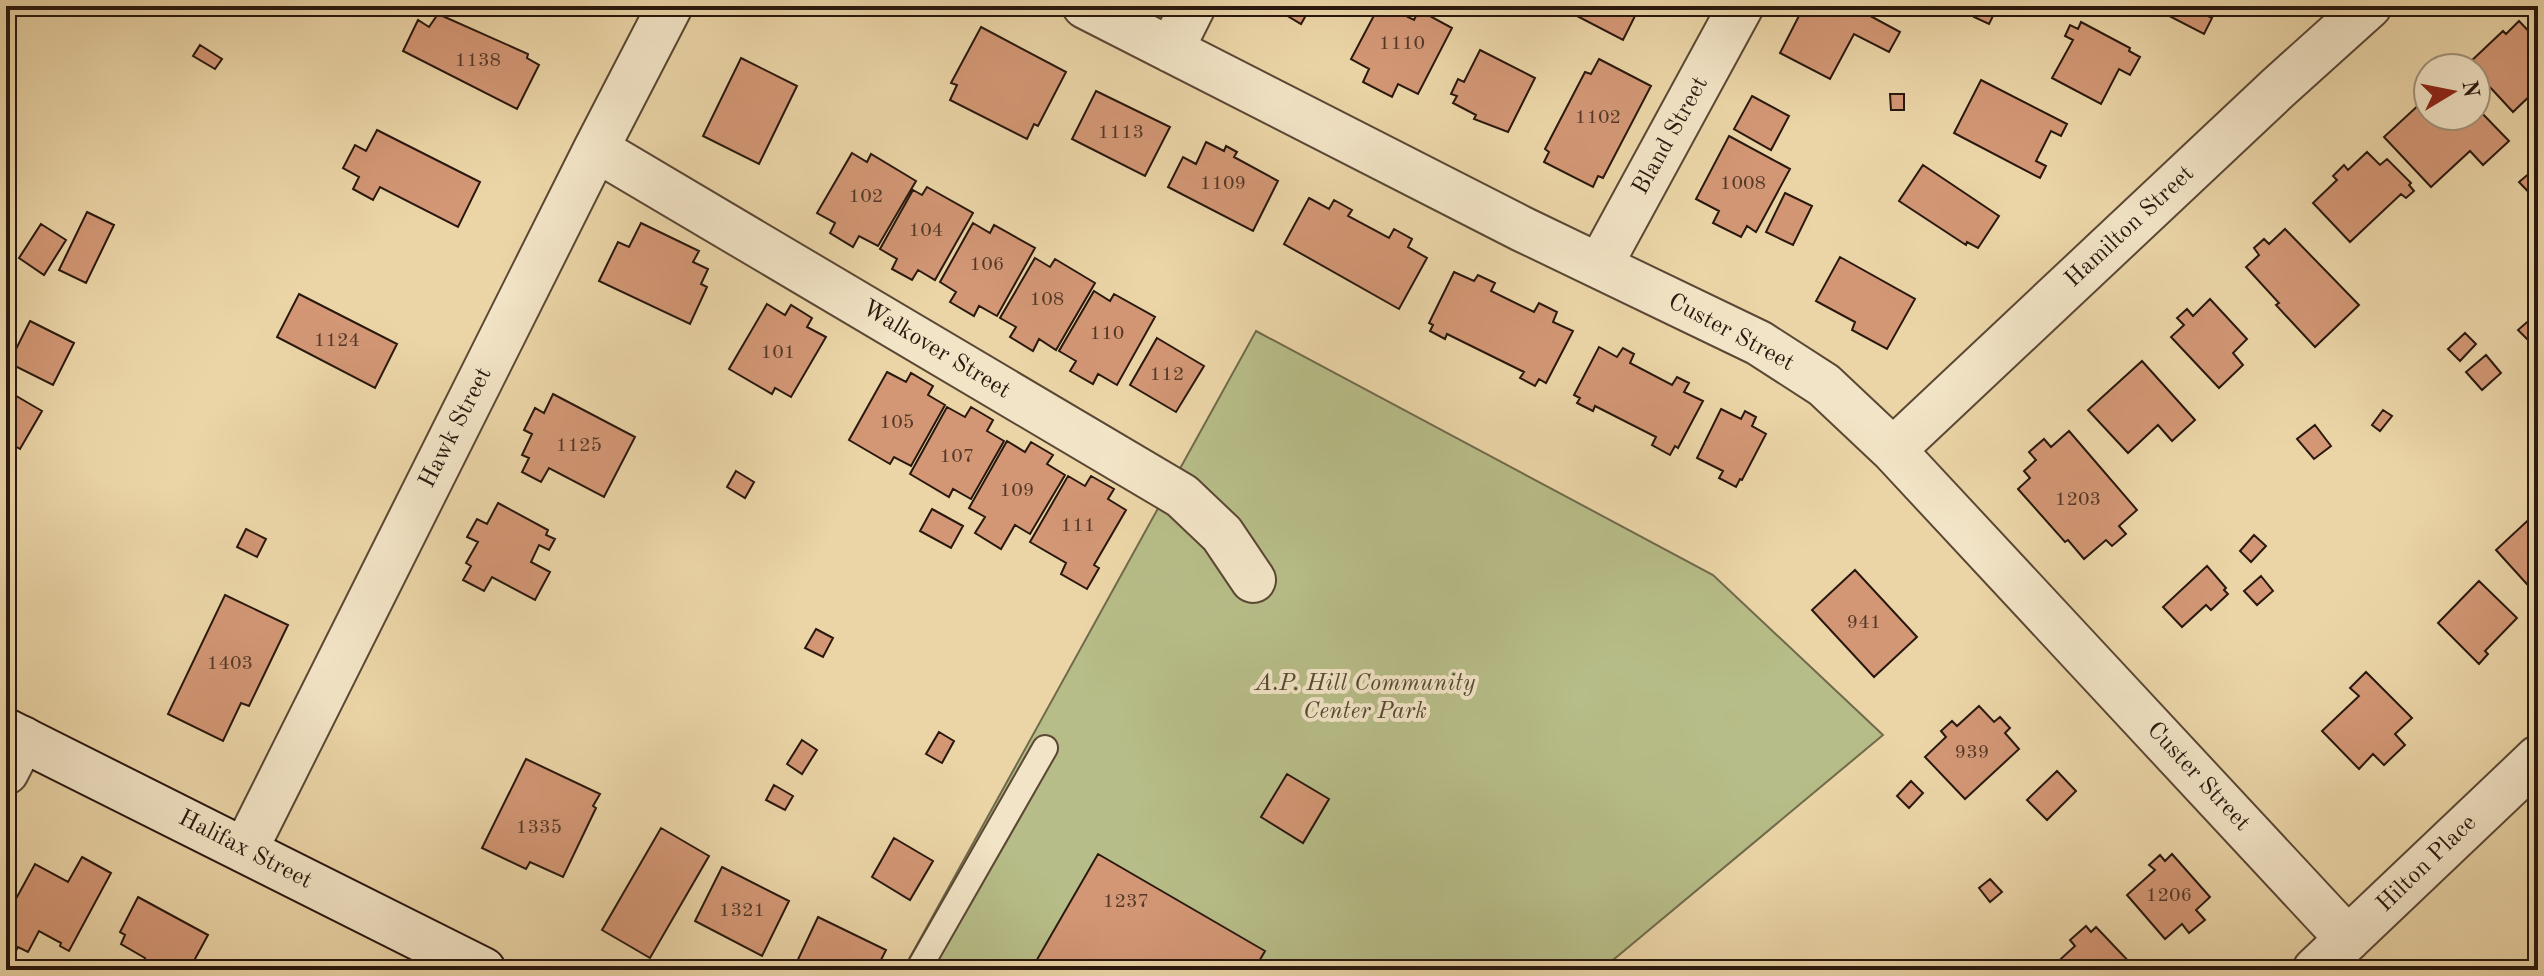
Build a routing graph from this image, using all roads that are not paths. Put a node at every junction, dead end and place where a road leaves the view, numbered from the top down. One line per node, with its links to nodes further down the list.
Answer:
1 (670, 6): 7 (street, Hawk Street)
2 (1085, 6): 6 (street, Custer Street)
3 (1193, 6): 6 (street)
4 (1741, 6): 8 (street, Bland Street)
5 (2369, 6): 9 (street, Hamilton Street)
6 (1171, 50): 8 (street, Custer Street)
7 (596, 149): 10 (street, Walkover Street); 14 (street, Hawk Street)
8 (1600, 265): 9 (street, Custer Street)
9 (1893, 450): 15 (street, Custer Street)
10 (1253, 580)
11 (12, 747): 14 (street, Halifax Street)
12 (1045, 748): 17 (lane)
13 (2538, 758): 15 (street, Hilton Place)
14 (245, 850): 16 (street, Halifax Street)
15 (2348, 939): 18 (street, Hilton Place)
16 (483, 970)
17 (918, 970)
18 (2315, 970)

